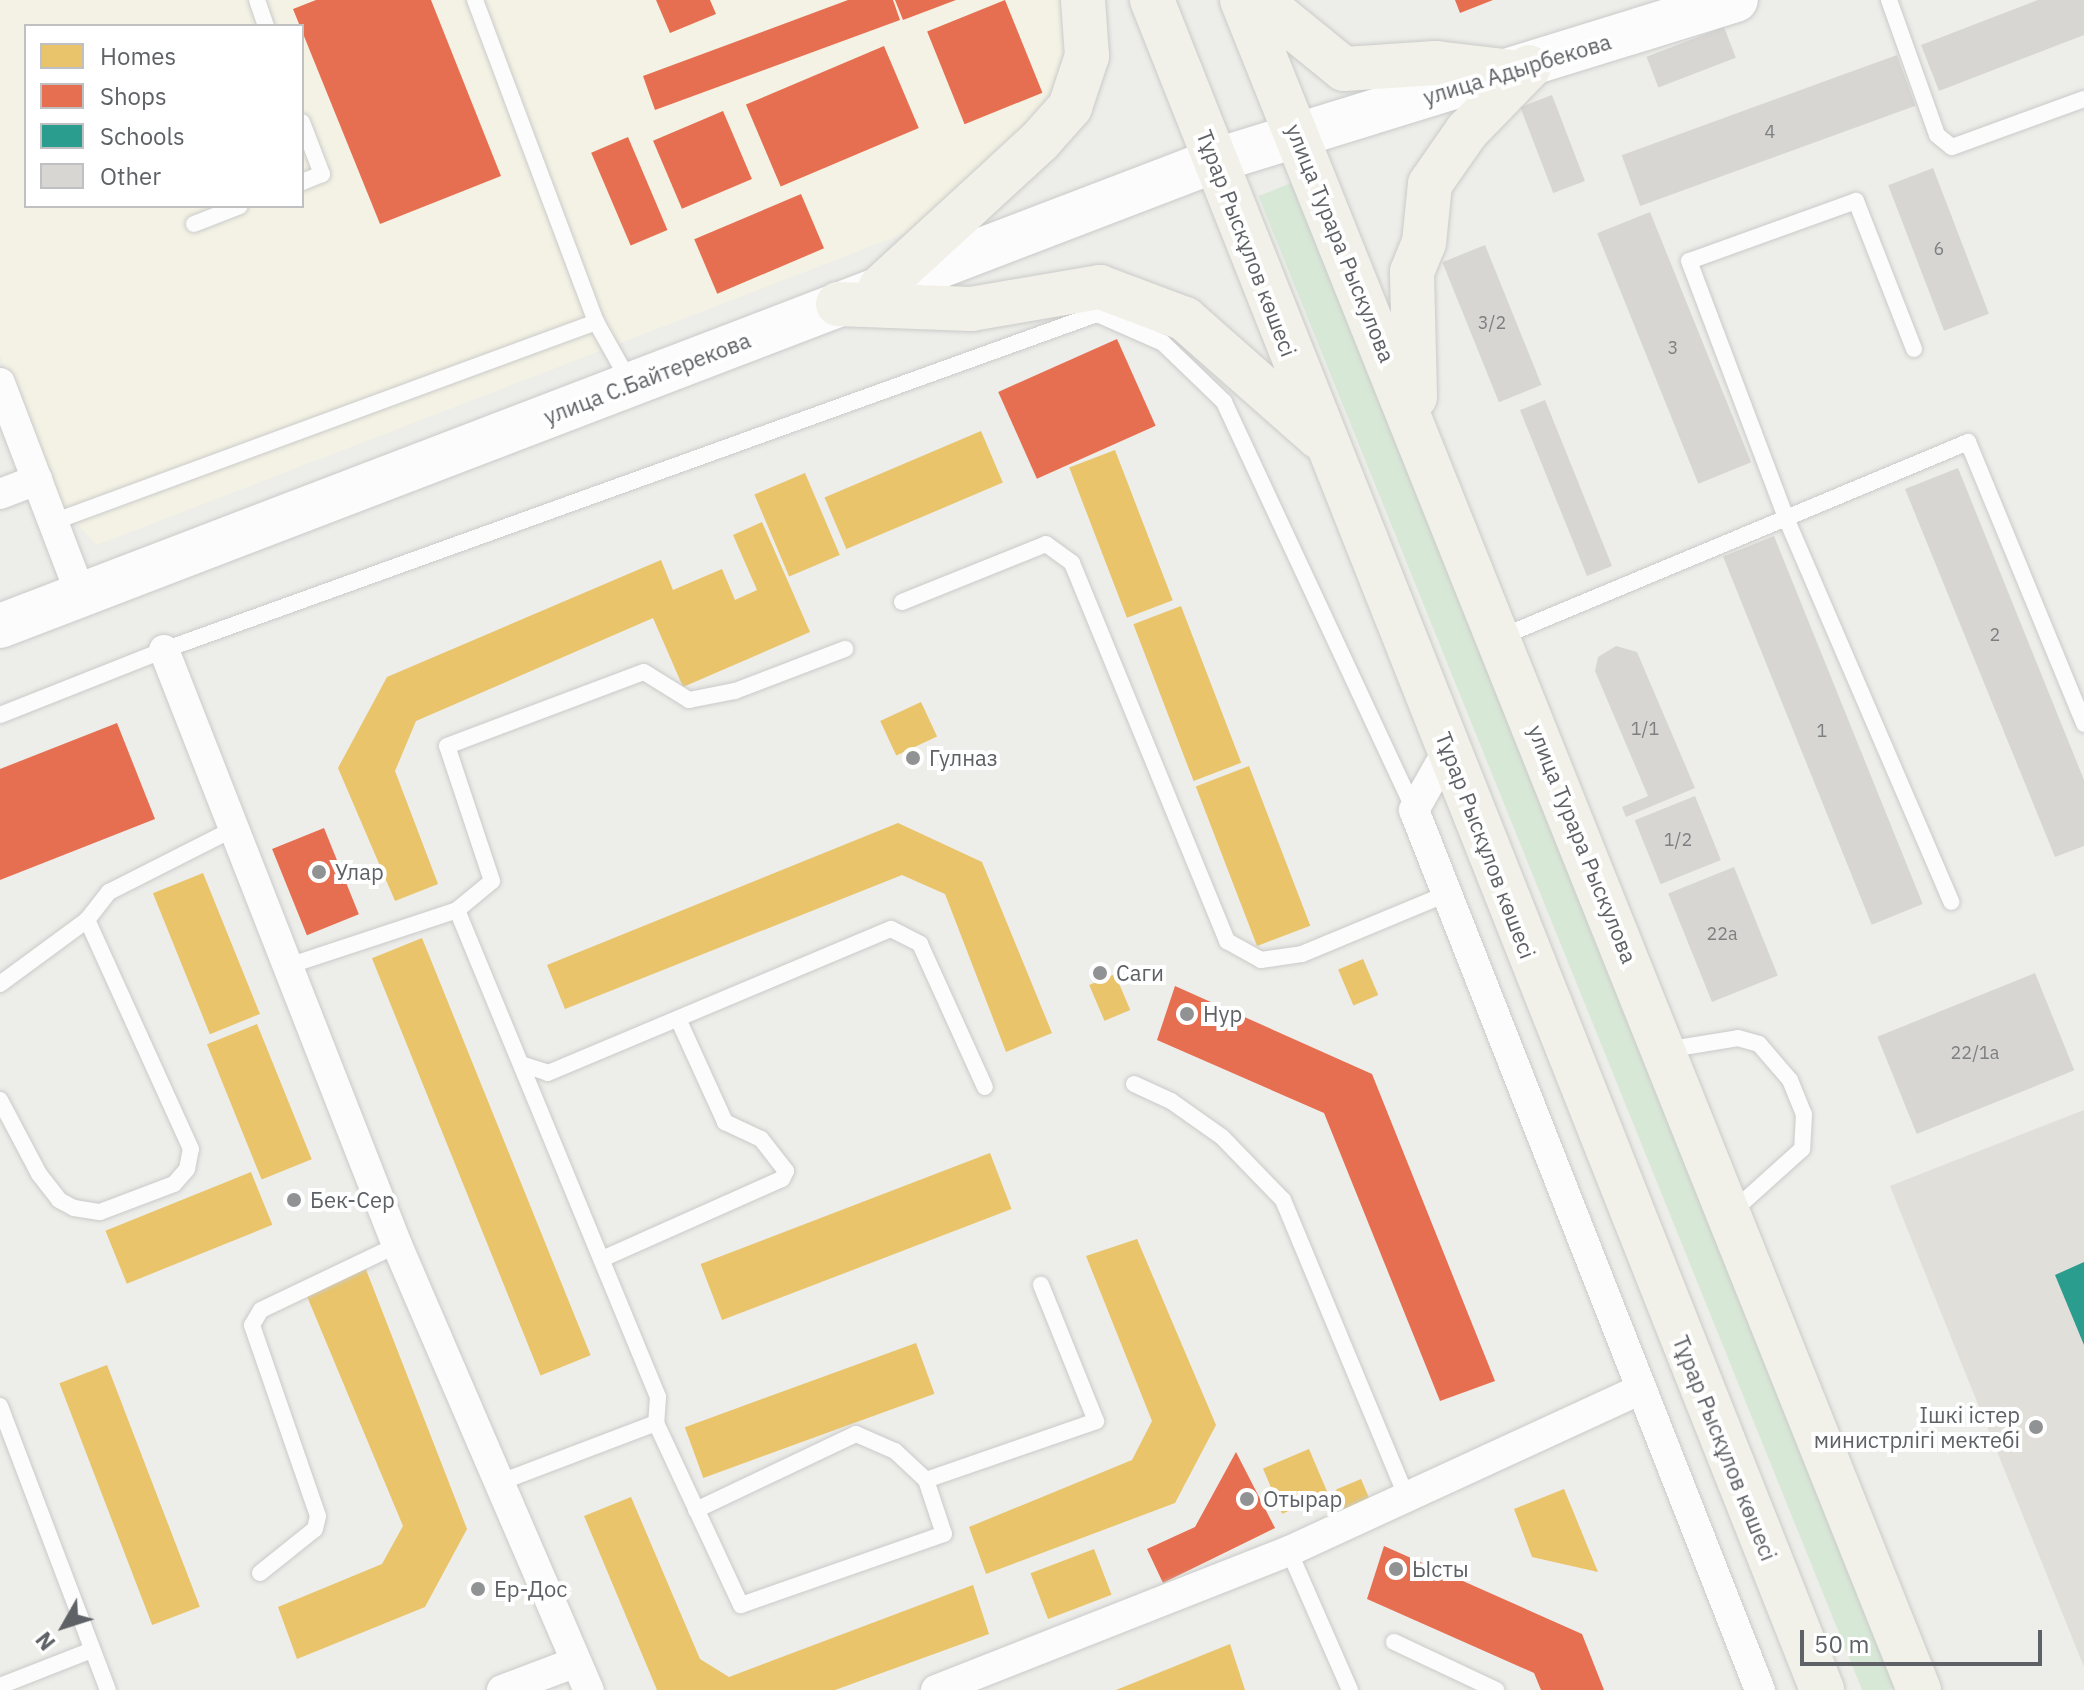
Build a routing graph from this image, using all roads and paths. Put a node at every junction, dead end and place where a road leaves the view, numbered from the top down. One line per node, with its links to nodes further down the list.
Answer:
1 (257, 0): 9 (lane)
2 (475, 0): 20 (lane)
3 (1083, 0): 18 (main road)
4 (1152, 0): 14 (main road, Тұрар Рыскұлов көшесі)
5 (1242, 0): 13 (main road, улица Турара Рыскулова)
6 (1259, 0): 10 (main road)
7 (1736, 0): 10 (main road, улица Адырбекова)
8 (1889, 0): 11 (lane)
9 (265, 24)
10 (1520, 70): 13 (main road, улица Адырбекова); 24 (main road)
11 (2084, 99)
12 (304, 127): 15 (lane)
13 (1296, 134): 14 (main road, улица С.Байтерекова); 24 (main road, улица Турара Рыскулова)
14 (1214, 161): 18 (main road, улица С.Байтерекова); 25 (main road, Тұрар Рыскұлов көшесі)
15 (304, 181)
16 (235, 208): 17 (lane)
17 (194, 224)
18 (880, 288): 19 (main road, улица С.Байтерекова)
19 (838, 304): 23 (main road, улица С.Байтерекова); 25 (main road)
20 (596, 322): 23 (lane); 29 (lane)
21 (1914, 349): 28 (lane)
22 (0, 383): 26 (street)
23 (632, 385): 30 (main road, улица С.Байтерекова)
24 (1417, 432): 33 (main road, улица Турара Рыскулова)
25 (1325, 443): 38 (main road, Тұрар Рыскұлов көшесі)
26 (37, 480): 27 (street); 29 (street)
27 (0, 494)
28 (1786, 518): 33 (lane); 37 (lane); 42 (lane)
29 (53, 522): 30 (street)
30 (81, 595): 32 (main road, улица С.Байтерекова)
31 (902, 602): 41 (lane)
32 (0, 626)
33 (1501, 637): 48 (main road, улица Турара Рыскулова)
34 (845, 649): 43 (lane)
35 (164, 650): 36 (lane); 39 (lane); 40 (street)
36 (0, 715)
37 (2084, 724)
38 (1448, 750): 39 (street); 77 (main road, Тұрар Рыскұлов көшесі)
39 (1414, 810): 41 (street)
40 (235, 828): 44 (lane); 45 (street)
41 (1444, 895): 57 (street)
42 (1951, 902)
43 (457, 910): 45 (lane); 49 (lane)
44 (87, 920): 46 (lane); 52 (lane)
45 (291, 965): 54 (street)
46 (0, 984)
47 (678, 1019): 49 (lane); 51 (lane); 55 (lane)
48 (1665, 1050): 53 (main road, улица Турара Рыскулова); 53 (lane)
49 (521, 1064): 55 (lane)
50 (1134, 1084): 62 (lane)
51 (985, 1087)
52 (0, 1100)
53 (1730, 1214): 78 (main road, улица Турара Рыскулова)
54 (397, 1245): 61 (street); 65 (lane)
55 (602, 1259): 59 (lane)
56 (1041, 1285): 60 (lane)
57 (1642, 1389): 62 (street); 76 (street)
58 (2, 1417): 67 (lane)
59 (656, 1423): 61 (lane); 63 (lane)
60 (926, 1480): 63 (lane); 63 (lane)
61 (501, 1482): 68 (street)
62 (1406, 1496): 64 (street)
63 (696, 1510)
64 (1289, 1551): 70 (lane); 74 (street)
65 (260, 1573)
66 (1394, 1642): 75 (lane)
67 (92, 1650): 69 (lane); 71 (lane)
68 (574, 1663): 72 (street); 73 (street)
69 (0, 1686)
70 (1344, 1688)
71 (108, 1690)
72 (502, 1690)
73 (589, 1690)
74 (936, 1690)
75 (1496, 1690)
76 (1760, 1690)
77 (1822, 1690)
78 (1919, 1690)

